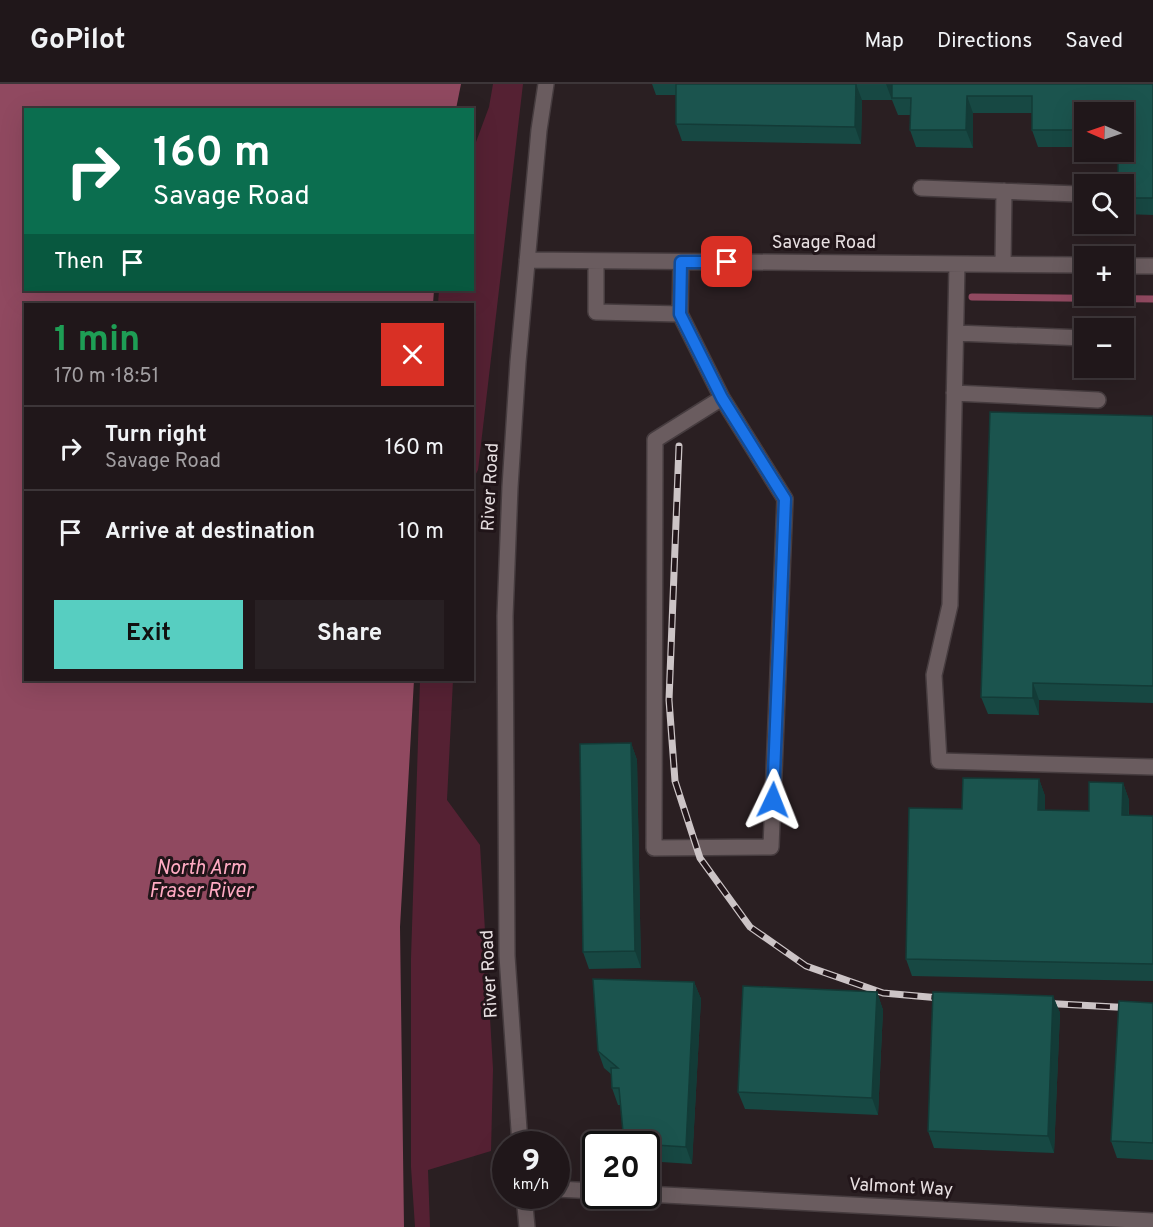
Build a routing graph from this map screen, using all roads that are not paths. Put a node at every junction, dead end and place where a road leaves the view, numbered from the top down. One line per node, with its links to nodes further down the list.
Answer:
1 (546, 84): 5 (street, River Road)
2 (921, 188): 3 (street)
3 (1004, 191): 4 (street); 9 (street)
4 (1074, 194)
5 (527, 260): 6 (street, Savage Road); 20 (street, River Road)
6 (596, 261): 7 (street, Savage Road); 13 (street)
7 (681, 262): 8 (street, Savage Road); 13 (street)
8 (957, 264): 9 (street, Savage Road); 14 (street)
9 (1003, 264): 10 (street, Savage Road)
10 (1074, 265)
11 (1134, 266): 12 (street)
12 (1153, 266)
13 (680, 314): 17 (street)
14 (956, 333): 15 (street); 16 (street)
15 (1074, 338)
16 (954, 393): 18 (street); 19 (street)
17 (722, 398): 17 (street)
18 (1098, 400)
19 (1153, 767)
20 (519, 1131)
21 (660, 1195): 23 (street, Valmont Way)
22 (525, 1209): 24 (street)
23 (1153, 1221)
24 (527, 1227)

